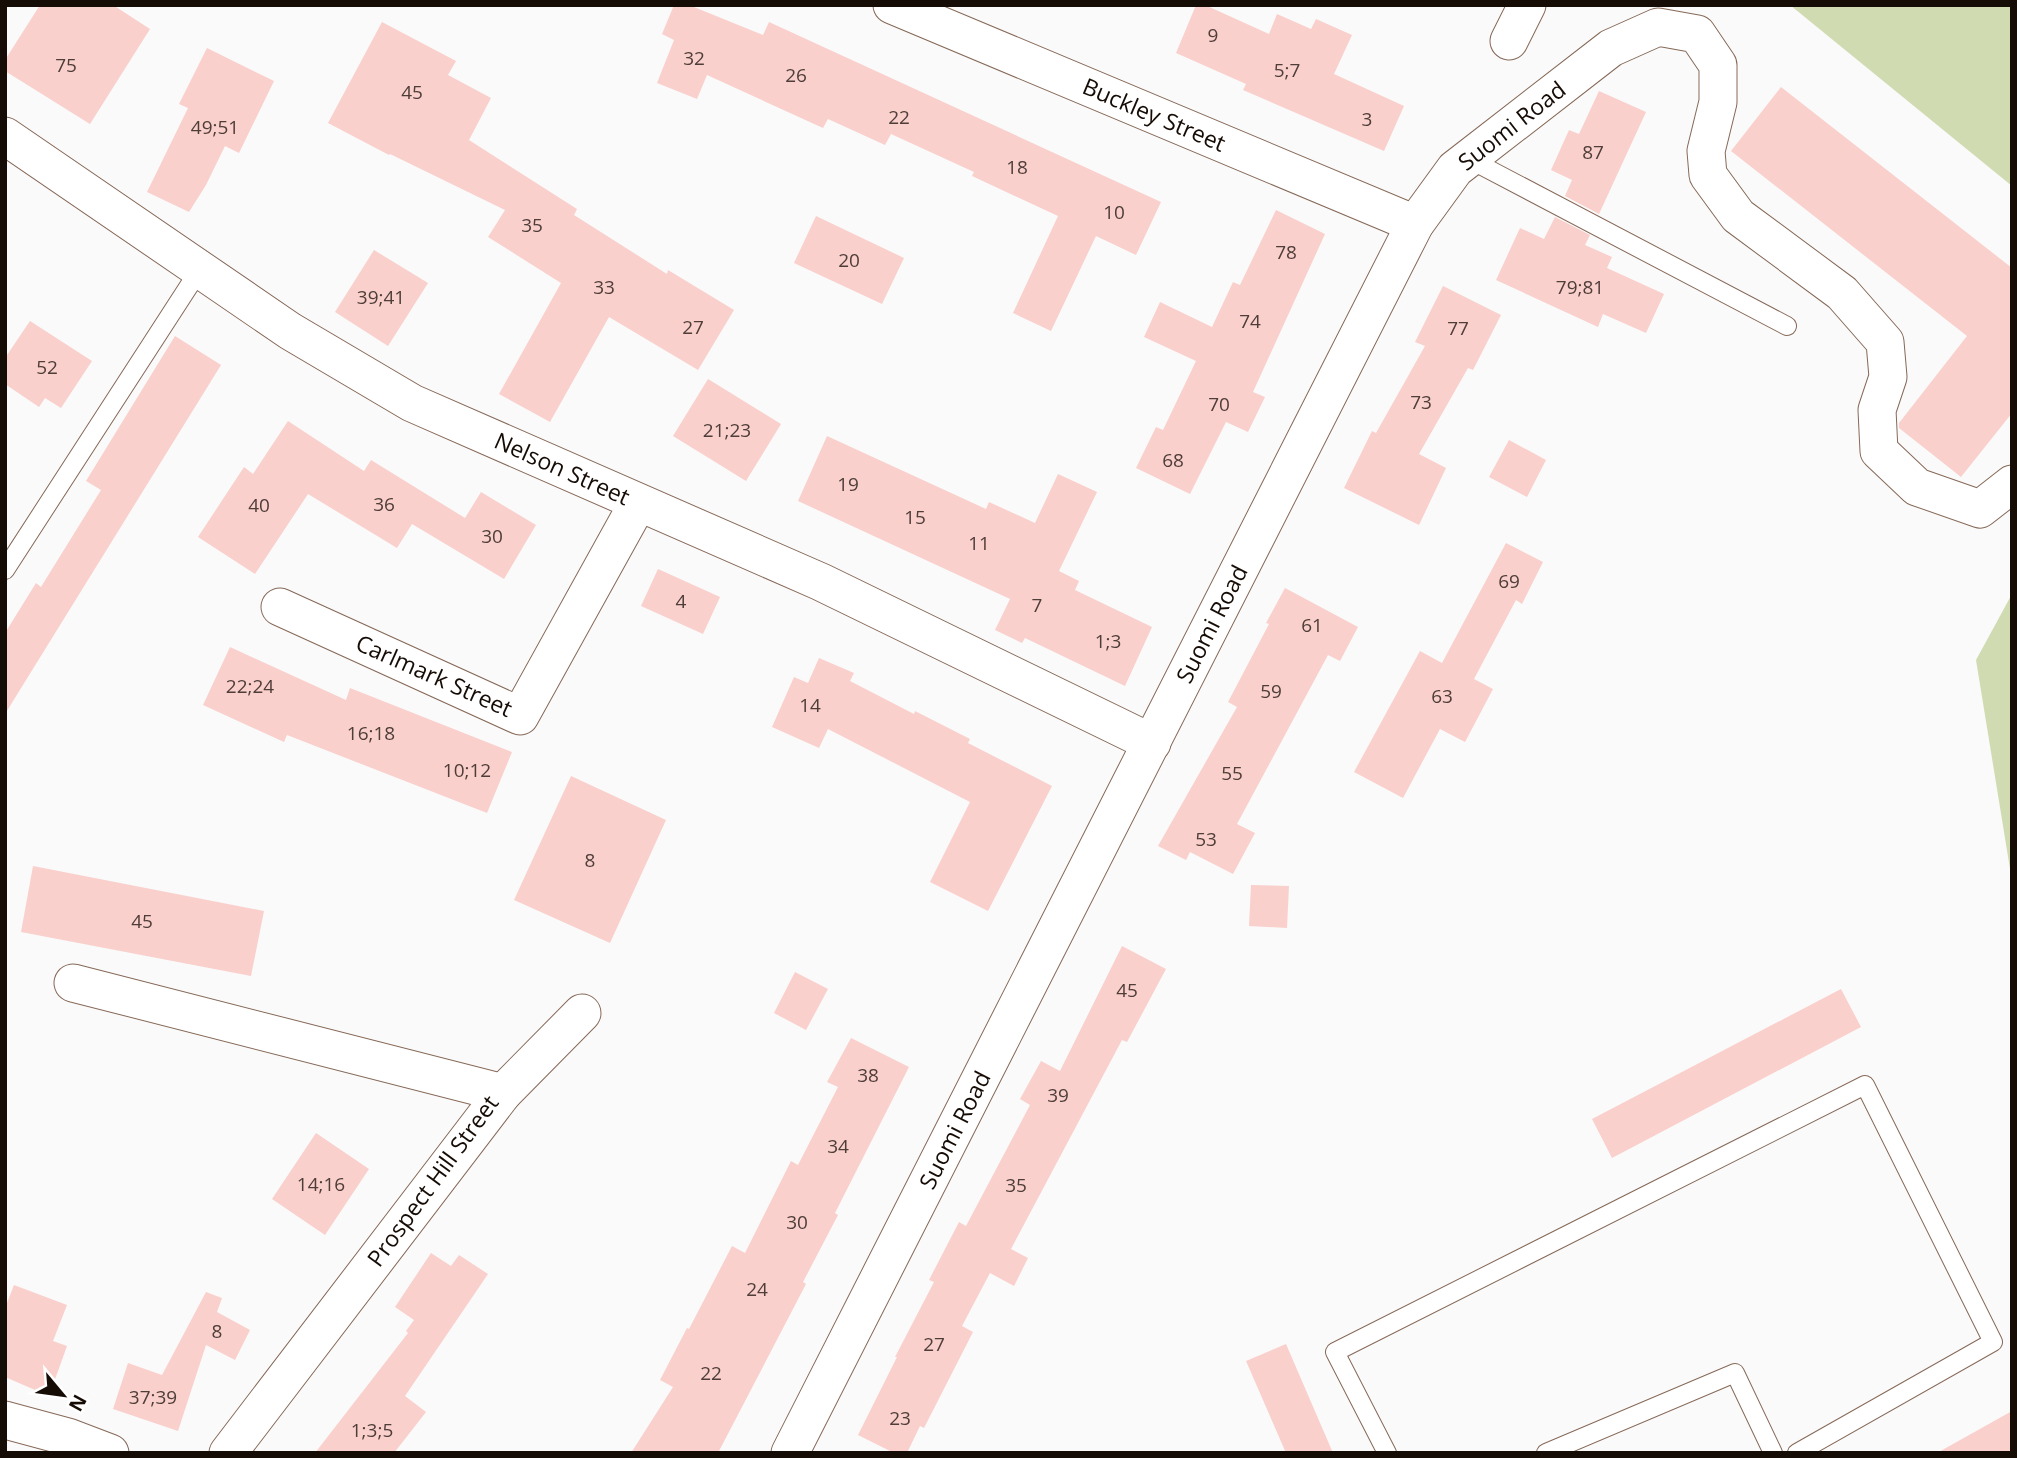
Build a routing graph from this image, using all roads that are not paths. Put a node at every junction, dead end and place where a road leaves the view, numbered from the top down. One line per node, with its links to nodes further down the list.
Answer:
1 (892, 5): 6 (street, Buckley Street)
2 (1527, 5): 3 (street)
3 (1509, 41)
4 (5, 136): 7 (street, Nelson Street)
5 (1469, 159): 6 (street, Suomi Road); 8 (lane); 9 (street, Suomi Road)
6 (1415, 224): 13 (street, Suomi Road)
7 (200, 269): 10 (street, Nelson Street); 11 (lane)
8 (1787, 326)
9 (2012, 484)
10 (638, 503): 12 (street, Carlmark Street); 13 (street, Nelson Street)
11 (5, 570)
12 (280, 607)
13 (1152, 743): 20 (street, Suomi Road)
14 (73, 983): 16 (street, Prospect Hill Street)
15 (582, 1013): 16 (street)
16 (503, 1093): 19 (street, Prospect Hill Street)
17 (5, 1420): 18 (street)
18 (110, 1453)
19 (228, 1453)
20 (790, 1453)
21 (1387, 1453): 24 (lane)
22 (1546, 1453): 23 (lane)
23 (1773, 1453)
24 (1797, 1453)

